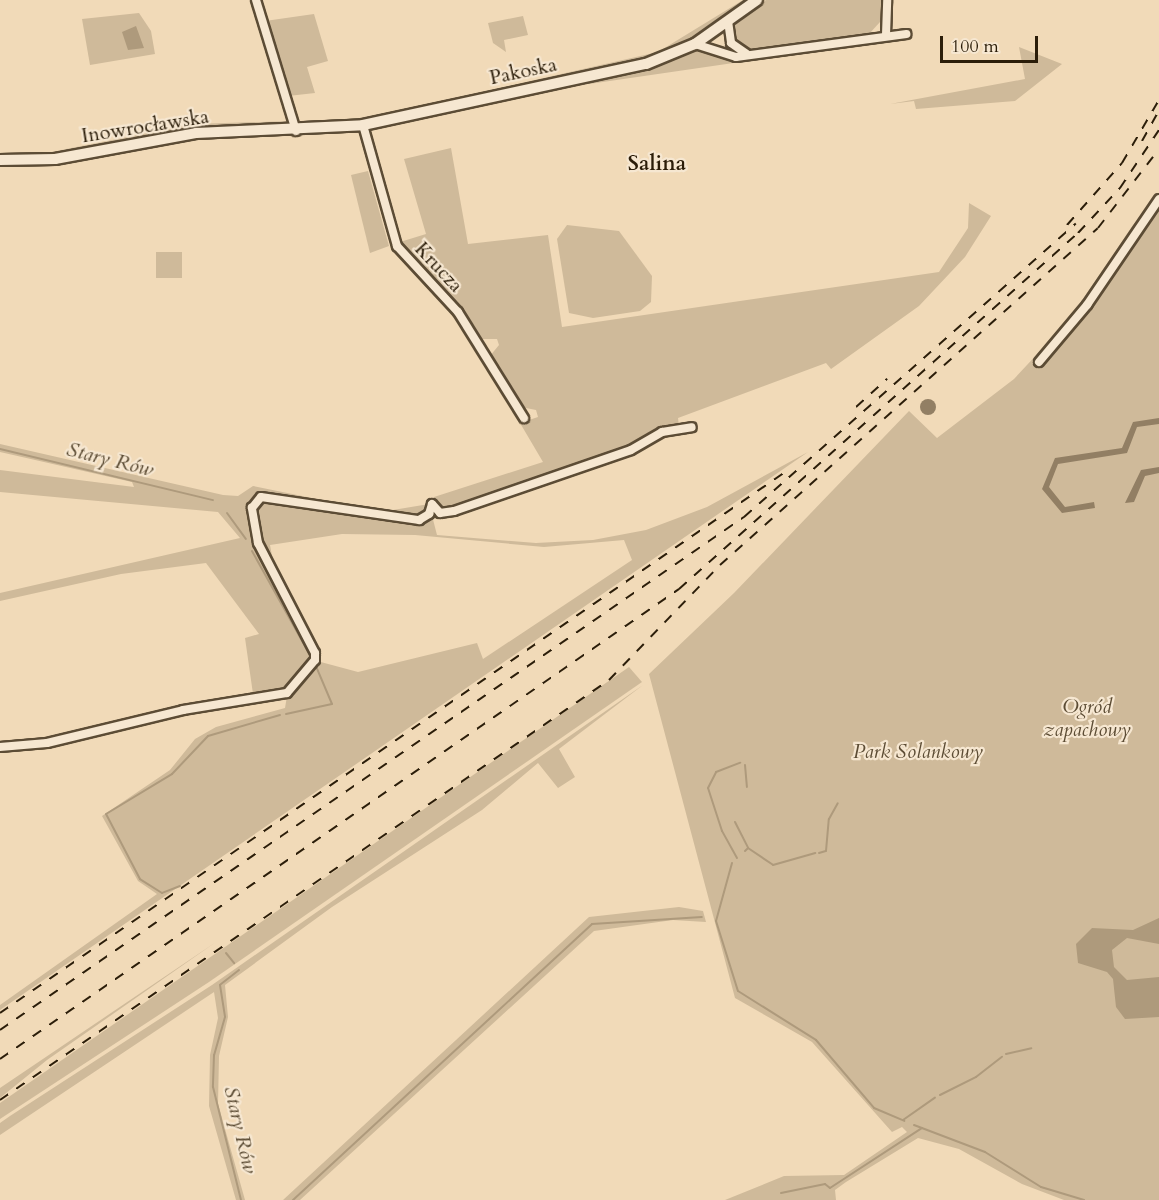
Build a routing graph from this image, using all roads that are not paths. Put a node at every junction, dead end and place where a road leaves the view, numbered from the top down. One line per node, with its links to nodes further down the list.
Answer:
1 (256, 0): 10 (street)
2 (757, 0): 4 (main road, Pakoska)
3 (887, 0): 6 (street)
4 (728, 21): 7 (main road, Pakoska); 8 (street)
5 (906, 33): 6 (street)
6 (886, 35): 8 (street)
7 (695, 44): 8 (street); 9 (main road, Pakoska)
8 (753, 54)
9 (363, 125): 10 (main road, Pakoska); 14 (street, Krucza)
10 (296, 131): 11 (main road, Inowrocławska)
11 (0, 160)
12 (1159, 199): 13 (street)
13 (1039, 362)
14 (524, 418)
15 (692, 427): 16 (street)
16 (0, 747)

